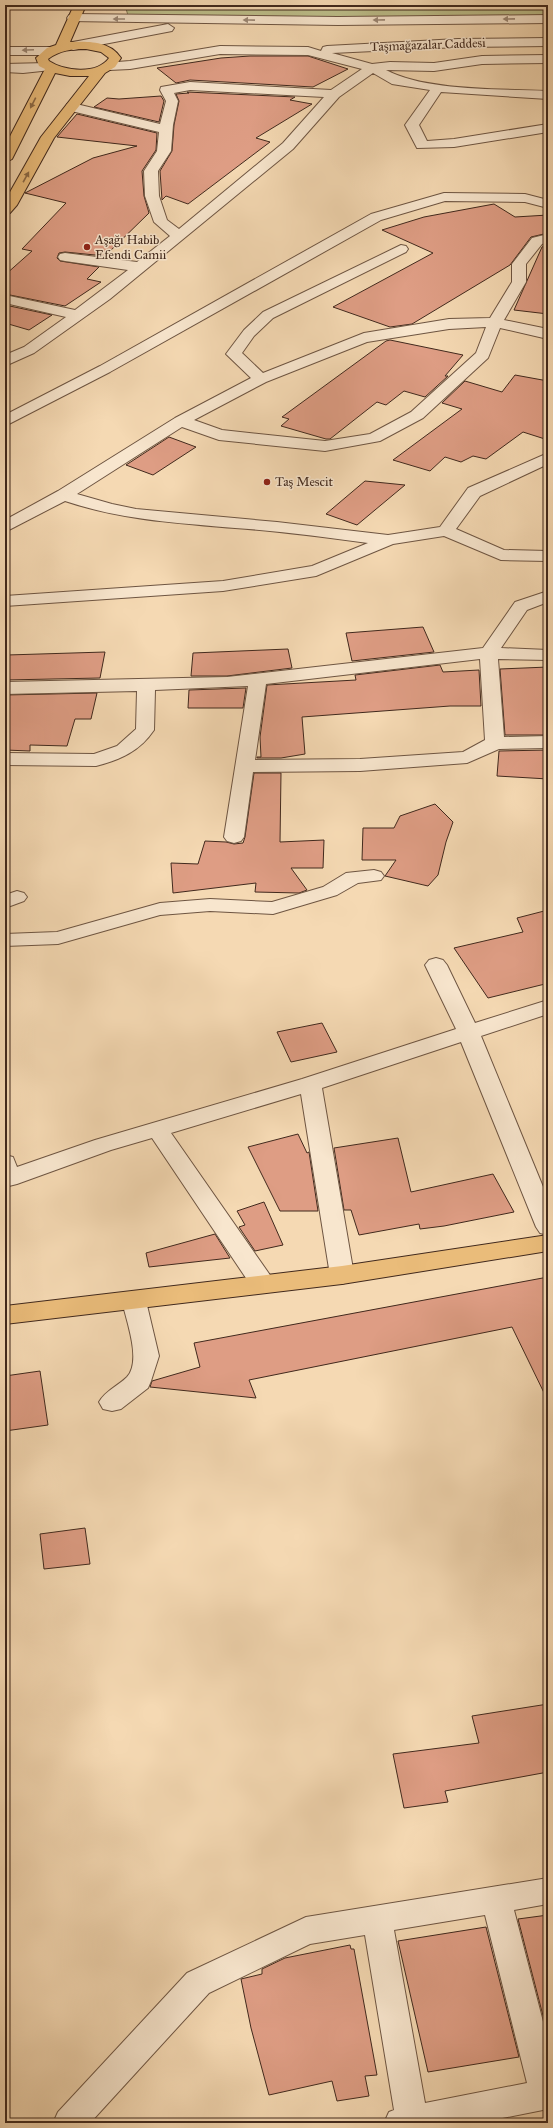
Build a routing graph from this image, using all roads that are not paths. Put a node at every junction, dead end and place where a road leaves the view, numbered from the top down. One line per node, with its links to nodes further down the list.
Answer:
1 (80, 5): 2 (main road)
2 (74, 18): 3 (street, one-way to 2); 6 (main road)
3 (214, 19): 4 (street, one-way to 3); 6 (street)
4 (548, 19)
5 (548, 42): 10 (street, Taşmağazalar Caddesi)
6 (62, 48): 9 (street, one-way to 9); 13 (main road); 14 (main road)
7 (153, 48): 8 (street)
8 (220, 50): 10 (street); 14 (street)
9 (5, 51)
10 (308, 51): 15 (street)
11 (548, 59): 15 (street)
12 (5, 68): 13 (street)
13 (49, 68): 14 (main road); 22 (main road, one-way to 22)
14 (105, 68): 19 (main road)
15 (372, 68): 16 (street); 17 (street)
16 (438, 88): 18 (street); 20 (street)
17 (334, 94): 21 (street); 25 (street)
18 (548, 95)
19 (72, 107): 21 (street); 24 (main road, one-way to 19)
20 (548, 128)
21 (166, 130): 25 (street)
22 (5, 158)
23 (548, 204): 36 (street)
24 (5, 210)
25 (178, 235): 29 (street)
26 (548, 238): 32 (street)
27 (401, 249): 35 (street)
28 (65, 257): 29 (street)
29 (140, 267): 31 (street)
30 (5, 299): 31 (street)
31 (78, 315): 34 (street)
32 (495, 322): 33 (street); 35 (street); 37 (street)
33 (548, 334)
34 (5, 361)
35 (261, 379): 37 (street)
36 (5, 421)
37 (181, 422): 39 (street)
38 (548, 458): 41 (street)
39 (64, 495): 40 (street); 42 (street)
40 (5, 527)
41 (446, 531): 42 (street); 43 (street)
42 (389, 540): 45 (street)
43 (548, 556)
44 (548, 596): 46 (street)
45 (5, 601)
46 (489, 653): 47 (street); 48 (street); 52 (street)
47 (548, 655)
48 (258, 679): 49 (street); 54 (street)
49 (146, 686): 50 (street); 53 (street)
50 (5, 688)
51 (548, 742): 52 (street)
52 (494, 743): 54 (street)
53 (5, 759)
54 (244, 766): 55 (street)
55 (234, 837)
56 (374, 876): 57 (street)
57 (5, 940)
58 (436, 965): 60 (street)
59 (548, 1007): 60 (street)
60 (468, 1032): 61 (street); 64 (street)
61 (310, 1084): 62 (street); 66 (street)
62 (157, 1129): 63 (street); 67 (street)
63 (5, 1163)
64 (548, 1227)
65 (548, 1243): 66 (main road)
66 (342, 1275): 67 (main road)
67 (263, 1284): 68 (main road)
68 (134, 1301): 69 (main road); 70 (street)
69 (5, 1315)
70 (112, 1402)
71 (548, 1891): 72 (street)
72 (496, 1899): 73 (street); 74 (street)
73 (377, 1919): 75 (street); 76 (street)
74 (547, 2094): 75 (street)
75 (406, 2122)
76 (69, 2123)

